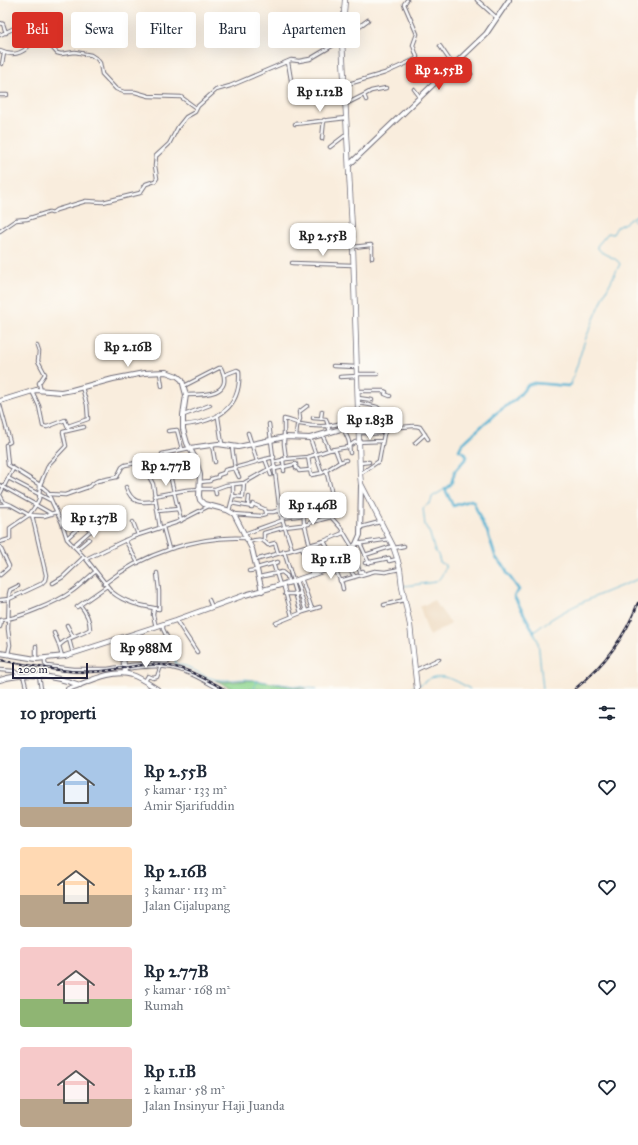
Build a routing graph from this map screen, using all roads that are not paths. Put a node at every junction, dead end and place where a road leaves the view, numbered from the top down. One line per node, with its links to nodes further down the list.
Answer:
1 (345, 0): 5 (main road)
2 (407, 0): 28 (street)
3 (477, 0): 6 (street)
4 (509, 0): 6 (street)
5 (344, 12)
6 (497, 18): 20 (street)
7 (368, 20): 9 (street)
8 (0, 23): 11 (street)
9 (360, 25)
10 (12, 30): 11 (street)
11 (6, 33): 12 (street)
12 (0, 35)
13 (440, 46): 23 (street)
14 (28, 48): 19 (street)
15 (53, 48): 37 (street)
16 (329, 48): 21 (street)
17 (342, 48): 28 (main road)
18 (0, 52): 19 (street)
19 (4, 53): 22 (street)
20 (460, 59): 23 (street); 25 (street)
21 (288, 62): 27 (street); 37 (street)
22 (2, 64)
23 (453, 66): 26 (street)
24 (432, 70): 26 (street)
25 (471, 74)
26 (439, 79): 34 (street)
27 (291, 80)
28 (344, 85): 36 (main road)
29 (386, 88): 33 (street)
30 (414, 89): 34 (street)
31 (0, 95): 32 (street)
32 (7, 95)
33 (364, 95): 35 (street); 36 (street)
34 (420, 97): 44 (street)
35 (366, 100)
36 (345, 104): 38 (main road)
37 (196, 108): 45 (street)
38 (346, 118): 39 (street); 41 (main road)
39 (324, 120): 40 (street); 42 (street)
40 (295, 124)
41 (347, 133): 43 (street); 44 (main road)
42 (322, 139)
43 (330, 147)
44 (349, 165): 46 (main road)
45 (0, 230)
46 (353, 247): 47 (street); 49 (main road)
47 (372, 258)
48 (292, 263): 49 (street)
49 (354, 265): 52 (main road)
50 (37, 346): 62 (street)
51 (333, 366): 52 (street)
52 (358, 367): 56 (main road)
53 (160, 372): 58 (street); 59 (street); 60 (street)
54 (377, 374): 56 (street)
55 (224, 375): 59 (street); 64 (street); 75 (street)
56 (358, 375): 57 (street); 63 (main road)
57 (340, 377)
58 (162, 386)
59 (184, 386): 64 (street)
60 (82, 387): 62 (street); 85 (street)
61 (32, 391): 62 (street); 67 (street); 85 (street)
62 (41, 391)
63 (358, 391): 65 (street); 68 (main road)
64 (186, 395): 74 (street)
65 (390, 396)
66 (372, 400): 68 (street)
67 (0, 401)
68 (358, 401): 72 (main road); 79 (street)
69 (0, 405): 135 (street)
70 (210, 405): 74 (street)
71 (307, 406): 80 (street)
72 (358, 410): 78 (street); 84 (main road)
73 (322, 411): 77 (street)
74 (183, 415): 83 (street)
75 (218, 417): 83 (street); 106 (street)
76 (313, 418): 77 (street)
77 (320, 418): 86 (street)
78 (343, 418)
79 (388, 420): 82 (street); 84 (street)
80 (298, 423): 86 (street); 97 (street); 98 (street)
81 (269, 424): 101 (street)
82 (390, 424): 96 (street); 102 (street)
83 (183, 425): 110 (street)
84 (358, 425): 88 (street); 93 (main road)
85 (68, 426): 89 (street)
86 (328, 426): 88 (street); 91 (street)
87 (84, 427): 89 (street)
88 (346, 428): 91 (street); 109 (street)
89 (69, 430): 152 (street)
90 (168, 431): 111 (street)
91 (330, 432): 95 (street)
92 (248, 433): 107 (street)
93 (359, 433): 94 (street); 103 (main road)
94 (380, 433)
95 (322, 434): 99 (street); 113 (street)
96 (425, 434): 100 (street); 104 (street)
97 (285, 437): 98 (street); 101 (street); 121 (street)
98 (296, 437): 99 (street)
99 (310, 438): 117 (street)
100 (428, 439)
101 (272, 440): 107 (street); 118 (street)
102 (383, 441): 103 (street); 142 (street)
103 (359, 443): 109 (street); 130 (main road)
104 (415, 443)
105 (212, 445): 106 (street); 110 (street); 125 (street)
106 (223, 445): 108 (street)
107 (251, 445): 108 (street); 124 (street)
108 (232, 447): 133 (street)
109 (348, 447): 112 (street); 115 (street)
110 (190, 448): 111 (street); 122 (street)
111 (182, 449): 114 (street)
112 (335, 449): 113 (street); 127 (street)
113 (329, 450): 117 (street)
114 (166, 453): 116 (street); 131 (street)
115 (350, 453)
116 (162, 454)
117 (315, 455): 119 (street); 141 (street)
118 (274, 457): 120 (street); 126 (street)
119 (308, 457): 121 (street); 137 (street)
120 (265, 459): 124 (street); 136 (street)
121 (284, 459): 126 (street); 132 (street)
122 (196, 460): 131 (street); 147 (street)
123 (346, 460): 127 (street)
124 (257, 461): 133 (street)
125 (215, 462)
126 (274, 462): 134 (street)
127 (340, 462): 138 (street)
128 (369, 462): 130 (street)
129 (142, 463): 139 (street); 159 (street); 162 (street)
130 (359, 463): 142 (main road)
131 (168, 466): 139 (street); 143 (street)
132 (284, 467): 134 (street); 137 (street); 140 (street)
133 (235, 468): 145 (street); 147 (street)
134 (275, 468): 136 (street); 179 (street)
135 (13, 469): 146 (street); 152 (street)
136 (269, 469): 144 (street); 148 (street)
137 (310, 470): 141 (street)
138 (326, 470): 141 (street); 168 (street)
139 (161, 471): 143 (street)
140 (284, 471)
141 (322, 473)
142 (360, 474): 150 (main road)
143 (170, 475): 157 (street)
144 (271, 475)
145 (239, 477)
146 (8, 478): 153 (street); 158 (street)
147 (200, 482): 155 (street)
148 (244, 483): 149 (street); 163 (street)
149 (233, 484): 156 (street); 163 (street)
150 (361, 484): 190 (main road); 193 (street)
151 (0, 485): 153 (street)
152 (40, 485): 158 (street); 159 (street)
153 (4, 487): 161 (street); 171 (street)
154 (126, 487): 166 (street)
155 (200, 489): 156 (street); 157 (street); 172 (street)
156 (215, 489): 160 (street)
157 (175, 492): 162 (street); 174 (street)
158 (39, 494): 165 (street); 171 (street)
159 (49, 494): 165 (street)
160 (216, 494)
161 (0, 495): 170 (street)
162 (154, 496): 166 (street)
163 (233, 496): 167 (street)
164 (249, 498): 173 (street)
165 (51, 500): 177 (street)
166 (156, 501): 175 (street)
167 (231, 503): 173 (street); 176 (street)
168 (331, 504): 180 (street); 183 (street)
169 (0, 505): 170 (street)
170 (11, 505): 184 (street)
171 (36, 505): 181 (street); 184 (street)
172 (209, 506): 176 (street); 188 (street)
173 (248, 506): 178 (street)
174 (178, 509): 175 (street); 188 (street)
175 (158, 511): 194 (street)
176 (229, 511): 182 (street)
177 (57, 512): 181 (street); 199 (street)
178 (265, 512): 179 (street); 182 (street)
179 (280, 512): 183 (street); 187 (street)
180 (331, 512): 183 (street); 185 (street)
181 (52, 514): 184 (street)
182 (234, 514): 198 (street)
183 (303, 514): 187 (street); 191 (street)
184 (31, 515): 205 (street); 251 (street)
185 (331, 517): 191 (street); 196 (street)
186 (104, 519): 195 (street)
187 (282, 519): 192 (street); 198 (street)
188 (181, 521): 194 (street)
189 (133, 522): 197 (street)
190 (381, 522): 193 (street); 201 (main road)
191 (305, 525): 192 (street); 209 (street)
192 (285, 527): 203 (street); 215 (street)
193 (361, 527): 206 (street)
194 (161, 528): 197 (street); 214 (street)
195 (91, 531): 199 (street); 208 (street)
196 (343, 533): 204 (street); 206 (street)
197 (138, 535): 202 (street)
198 (246, 538): 203 (street); 214 (street); 222 (street)
199 (67, 539): 208 (street)
200 (89, 539): 213 (street)
201 (390, 539): 206 (street); 211 (main road)
202 (125, 540): 220 (street); 225 (street)
203 (264, 541): 218 (street)
204 (324, 541): 209 (street); 227 (street)
205 (0, 542)
206 (356, 545): 217 (street); 219 (street)
207 (0, 546): 236 (street)
208 (73, 546): 213 (street)
209 (310, 546): 212 (street)
210 (404, 546): 211 (street)
211 (394, 547): 219 (street); 221 (main road)
212 (302, 548): 215 (street); 234 (street)
213 (77, 549): 220 (street)
214 (169, 549): 225 (street)
215 (292, 549): 216 (street)
216 (284, 552): 218 (street); 240 (street)
217 (349, 552): 223 (street); 235 (street)
218 (278, 554): 222 (street)
219 (365, 555): 221 (street)
220 (85, 558): 231 (street); 242 (street)
221 (397, 558): 229 (main road)
222 (255, 560): 228 (street)
223 (343, 560): 227 (street); 238 (street)
224 (278, 562): 226 (street)
225 (138, 563): 244 (street)
226 (272, 563): 228 (street); 232 (street)
227 (336, 565): 234 (street); 241 (street)
228 (256, 569): 230 (street); 237 (street)
229 (400, 569): 235 (street); 254 (main road)
230 (249, 571)
231 (95, 572): 244 (street); 263 (street)
232 (276, 572): 237 (street); 240 (street); 243 (street)
233 (157, 573): 258 (street)
234 (312, 574): 239 (street)
235 (364, 574): 238 (street)
236 (0, 575)
237 (258, 577): 247 (street)
238 (355, 577): 241 (street)
239 (301, 578): 240 (street); 259 (street)
240 (292, 581): 243 (street); 249 (street); 250 (street)
241 (340, 581): 246 (street)
242 (53, 583)
243 (281, 584): 247 (street); 248 (street)
244 (105, 585): 258 (street); 272 (street)
245 (18, 586): 251 (street)
246 (343, 589)
247 (262, 591): 256 (street)
248 (285, 594): 249 (street); 262 (street)
249 (294, 594): 250 (street); 261 (street)
250 (300, 594): 260 (street)
251 (9, 599): 252 (street); 263 (street)
252 (0, 600)
253 (209, 600): 256 (street)
254 (404, 600): 255 (street); 290 (main road)
255 (384, 605)
256 (212, 607): 265 (street)
257 (320, 607): 259 (street)
258 (154, 608): 269 (street)
259 (312, 609): 260 (street)
260 (306, 611): 261 (street)
261 (301, 613): 262 (street)
262 (292, 616): 266 (street)
263 (8, 619): 264 (street); 281 (street)
264 (1, 620): 270 (street)
265 (176, 620): 267 (street); 279 (street)
266 (276, 623)
267 (163, 624): 269 (street); 288 (street)
268 (67, 625): 272 (street)
269 (156, 626): 273 (street)
270 (0, 627)
271 (54, 633): 277 (street)
272 (73, 637): 274 (street)
273 (125, 637): 275 (street); 278 (street)
274 (69, 639): 277 (street); 282 (street)
275 (115, 640): 278 (street); 282 (street)
276 (36, 646): 285 (street)
277 (59, 646): 283 (street)
278 (122, 648): 288 (street)
279 (197, 652)
280 (0, 653): 281 (street)
281 (8, 654): 285 (street)
282 (72, 654): 283 (street)
283 (62, 656): 284 (street)
284 (45, 658): 285 (street); 288 (street)
285 (36, 659)
286 (439, 659): 290 (street)
287 (161, 666): 288 (street); 294 (street); 301 (street)
288 (124, 669): 294 (street); 295 (street)
289 (0, 670): 291 (street)
290 (415, 670): 297 (main road)
291 (21, 675): 292 (street); 293 (street); 296 (street)
292 (39, 675): 295 (street); 298 (street)
293 (0, 680)
294 (145, 681): 300 (street)
295 (80, 685): 299 (street)
296 (26, 687)
297 (416, 687)
298 (40, 689)
299 (68, 689)
300 (157, 689)
301 (219, 689)

